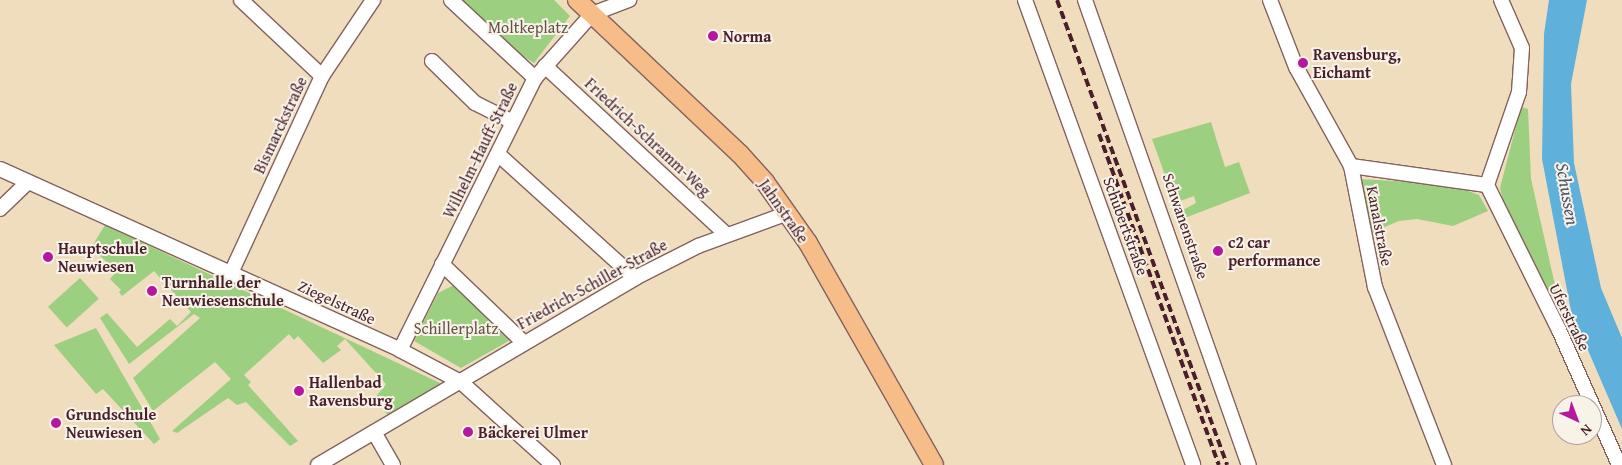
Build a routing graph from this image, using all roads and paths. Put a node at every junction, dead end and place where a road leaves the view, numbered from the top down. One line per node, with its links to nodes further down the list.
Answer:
1 (242, 0): 13 (street)
2 (373, 0): 13 (street, Bismarckstraße)
3 (451, 0): 14 (street)
4 (577, 0): 10 (main road, Jahnstraße)
5 (629, 0): 10 (street, Wilhelm-Hauff-Straße)
6 (1025, 0): 35 (street, Schubertstraße)
7 (1086, 0): 36 (street, Schwanenstraße)
8 (1270, 0): 17 (street, Kanalstraße)
9 (1501, 0): 20 (street)
10 (592, 14): 12 (street, Wilhelm-Hauff-Straße); 22 (main road, Jahnstraße)
11 (432, 61): 15 (street)
12 (545, 66): 14 (street, Wilhelm-Hauff-Straße); 23 (street, Friedrich-Schramm-Weg)
13 (322, 76): 25 (street, Bismarckstraße)
14 (535, 78): 15 (street, Wilhelm-Hauff-Straße)
15 (513, 122): 16 (street, Wilhelm-Hauff-Straße)
16 (499, 155): 24 (street, Wilhelm-Hauff-Straße); 26 (street)
17 (1350, 166): 20 (street); 37 (street, Kanalstraße)
18 (0, 169): 19 (street, Ziegelstraße)
19 (28, 182): 21 (street); 25 (street, Ziegelstraße)
20 (1486, 185): 38 (street, Uferstraße)
21 (0, 209)
22 (788, 212): 23 (street, Friedrich-Schiller-Straße); 34 (main road, Jahnstraße)
23 (726, 234): 26 (street, Friedrich-Schiller-Straße)
24 (442, 264): 27 (street); 28 (street, Wilhelm-Hauff-Straße)
25 (231, 273): 28 (street, Ziegelstraße)
26 (635, 278): 27 (street, Friedrich-Schiller-Straße)
27 (523, 342): 29 (street, Friedrich-Schiller-Straße)
28 (400, 350): 29 (street, Ziegelstraße)
29 (461, 382): 30 (street, Friedrich-Schiller-Straße); 33 (street, Ziegelstraße)
30 (374, 432): 31 (street, Friedrich-Schiller-Straße); 32 (street)
31 (318, 465)
32 (393, 465)
33 (553, 465)
34 (934, 465)
35 (1193, 465)
36 (1249, 465)
37 (1444, 465)
38 (1619, 465)

